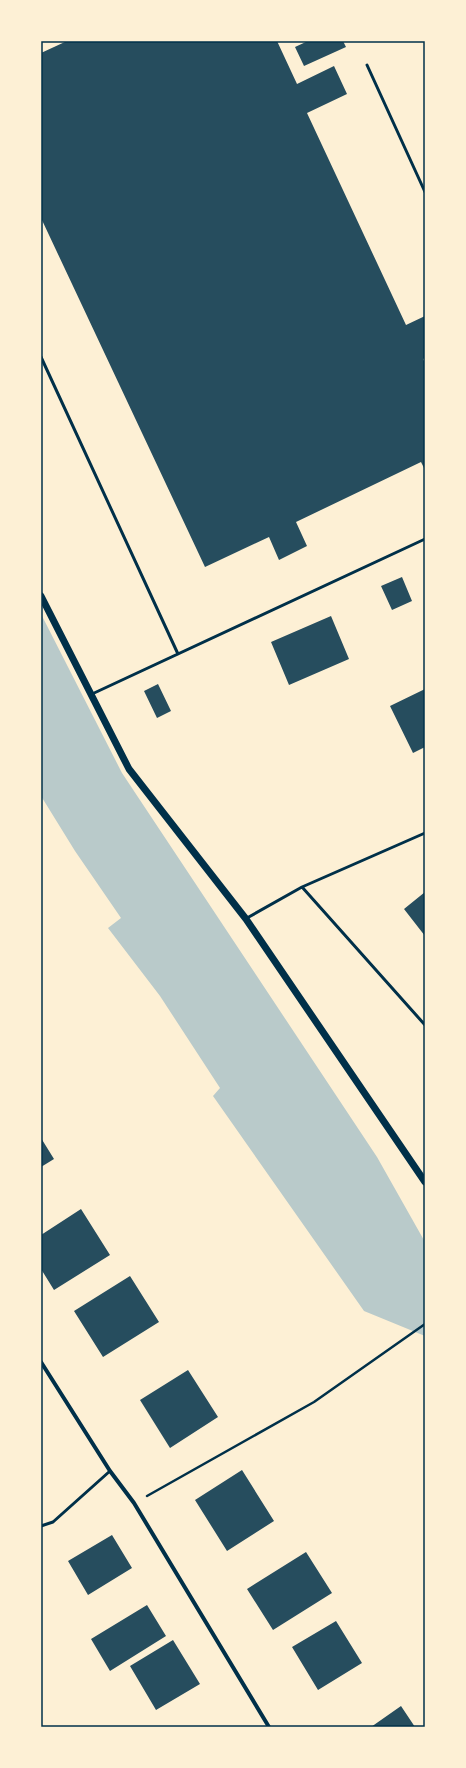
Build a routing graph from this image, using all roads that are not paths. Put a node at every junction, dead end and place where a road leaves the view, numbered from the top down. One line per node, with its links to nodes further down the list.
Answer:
1 (367, 65): 2 (lane)
2 (425, 192)
3 (41, 357): 6 (lane)
4 (425, 539): 6 (lane)
5 (41, 596): 7 (street)
6 (178, 654): 7 (lane)
7 (90, 694): 10 (street)
8 (425, 833): 9 (lane)
9 (302, 887): 10 (lane); 11 (lane)
10 (246, 919): 12 (street)
11 (425, 1025)
12 (425, 1182)
13 (41, 1362): 14 (street)
14 (110, 1471): 15 (lane); 16 (street)
15 (41, 1526)
16 (269, 1727)

